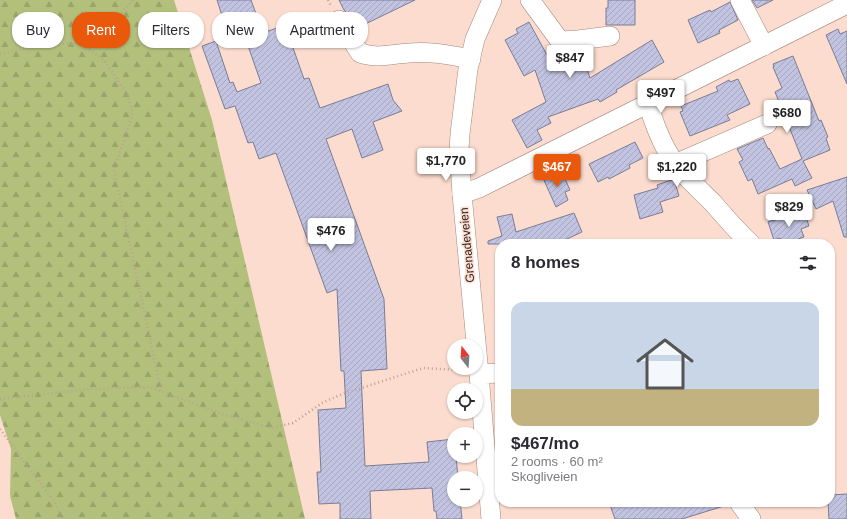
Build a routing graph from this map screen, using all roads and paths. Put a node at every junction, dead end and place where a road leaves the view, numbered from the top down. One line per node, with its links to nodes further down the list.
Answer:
1 (133, 0): 6 (path)
2 (492, 0): 13 (street, Grenadeveien)
3 (530, 0): 7 (street)
4 (740, 0): 9 (street)
5 (847, 4): 9 (street)
6 (122, 12)
7 (610, 36)
8 (72, 43): 12 (path)
9 (764, 46): 14 (street)
10 (87, 48): 24 (path)
11 (357, 48): 13 (street)
12 (0, 54)
13 (471, 59): 17 (street, Grenadeveien)
14 (648, 103): 16 (street); 17 (street)
15 (767, 124): 16 (street)
16 (675, 164): 18 (street)
17 (462, 194): 19 (street, Grenadeveien)
18 (745, 239)
19 (476, 339)
20 (447, 369): 24 (path)
21 (495, 373): 22 (street)
22 (483, 374)
23 (479, 375): 29 (street, Grenadeveien)
24 (161, 391): 25 (path)
25 (0, 399)
26 (0, 429): 28 (path)
27 (743, 507): 30 (street)
28 (63, 519)
29 (491, 519)
30 (751, 519)

